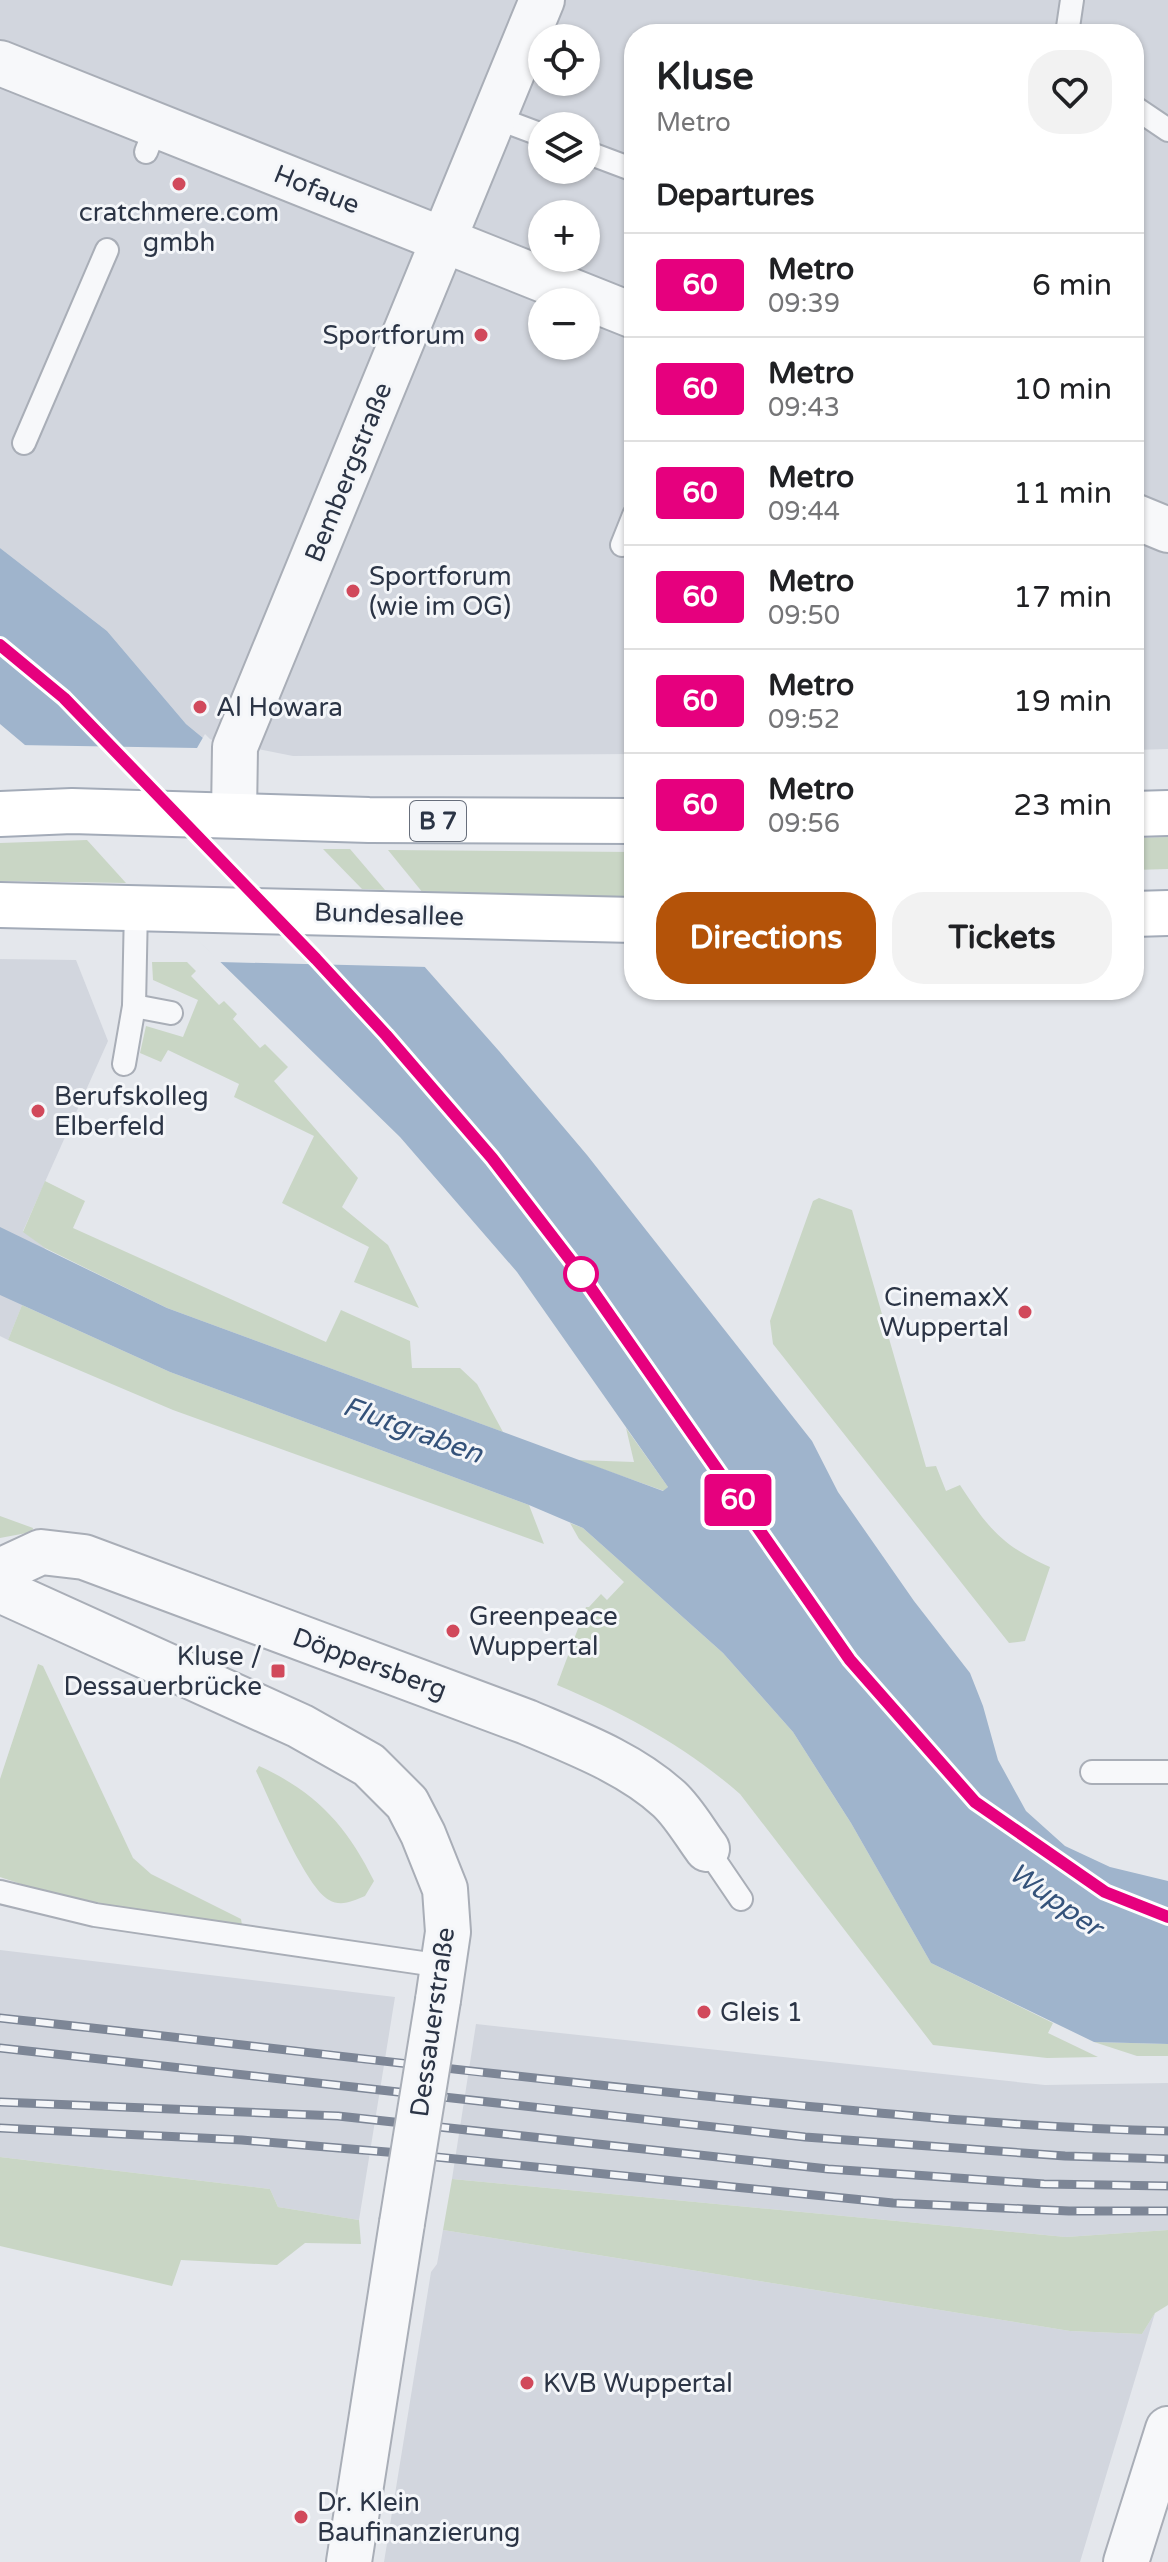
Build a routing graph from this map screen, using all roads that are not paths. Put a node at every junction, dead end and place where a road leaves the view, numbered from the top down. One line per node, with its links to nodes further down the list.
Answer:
1 (542, 0): 6 (street, Bembergstraße)
2 (1072, 0): 3 (lane)
3 (1068, 24)
4 (0, 63): 11 (street, Hofaue)
5 (1144, 114): 8 (lane)
6 (494, 117): 7 (lane); 11 (street, Bembergstraße)
7 (528, 130)
8 (1168, 130)
9 (600, 157): 10 (lane)
10 (624, 166)
11 (443, 239): 13 (street, Hofaue); 22 (street, Bembergstraße)
12 (107, 250): 14 (lane)
13 (624, 312)
14 (24, 443)
15 (1144, 520): 16 (street)
16 (1168, 530)
17 (624, 540): 18 (lane)
18 (622, 545)
19 (1168, 813): 21 (main road)
20 (0, 814): 22 (main road, B 7)
21 (1144, 814)
22 (234, 815): 23 (main road, B 7)
23 (624, 821)
24 (0, 905): 25 (main road, Bundesallee)
25 (151, 908): 28 (main road, Bundesallee); 29 (lane)
26 (1168, 913): 27 (main road)
27 (1144, 914)
28 (624, 920)
29 (134, 1006): 30 (lane); 31 (lane)
30 (171, 1013)
31 (124, 1064)
32 (0, 1571): 36 (street, Döppersberg)
33 (0, 1590): 39 (street, Dessauerstraße)
34 (1092, 1772): 35 (lane)
35 (1168, 1772)
36 (707, 1849): 38 (lane)
37 (0, 1892): 39 (lane)
38 (741, 1899)
39 (440, 1983): 41 (street, Dessauerstraße, bridge)
40 (1168, 2429): 42 (street)
41 (349, 2562)
42 (1126, 2562)

